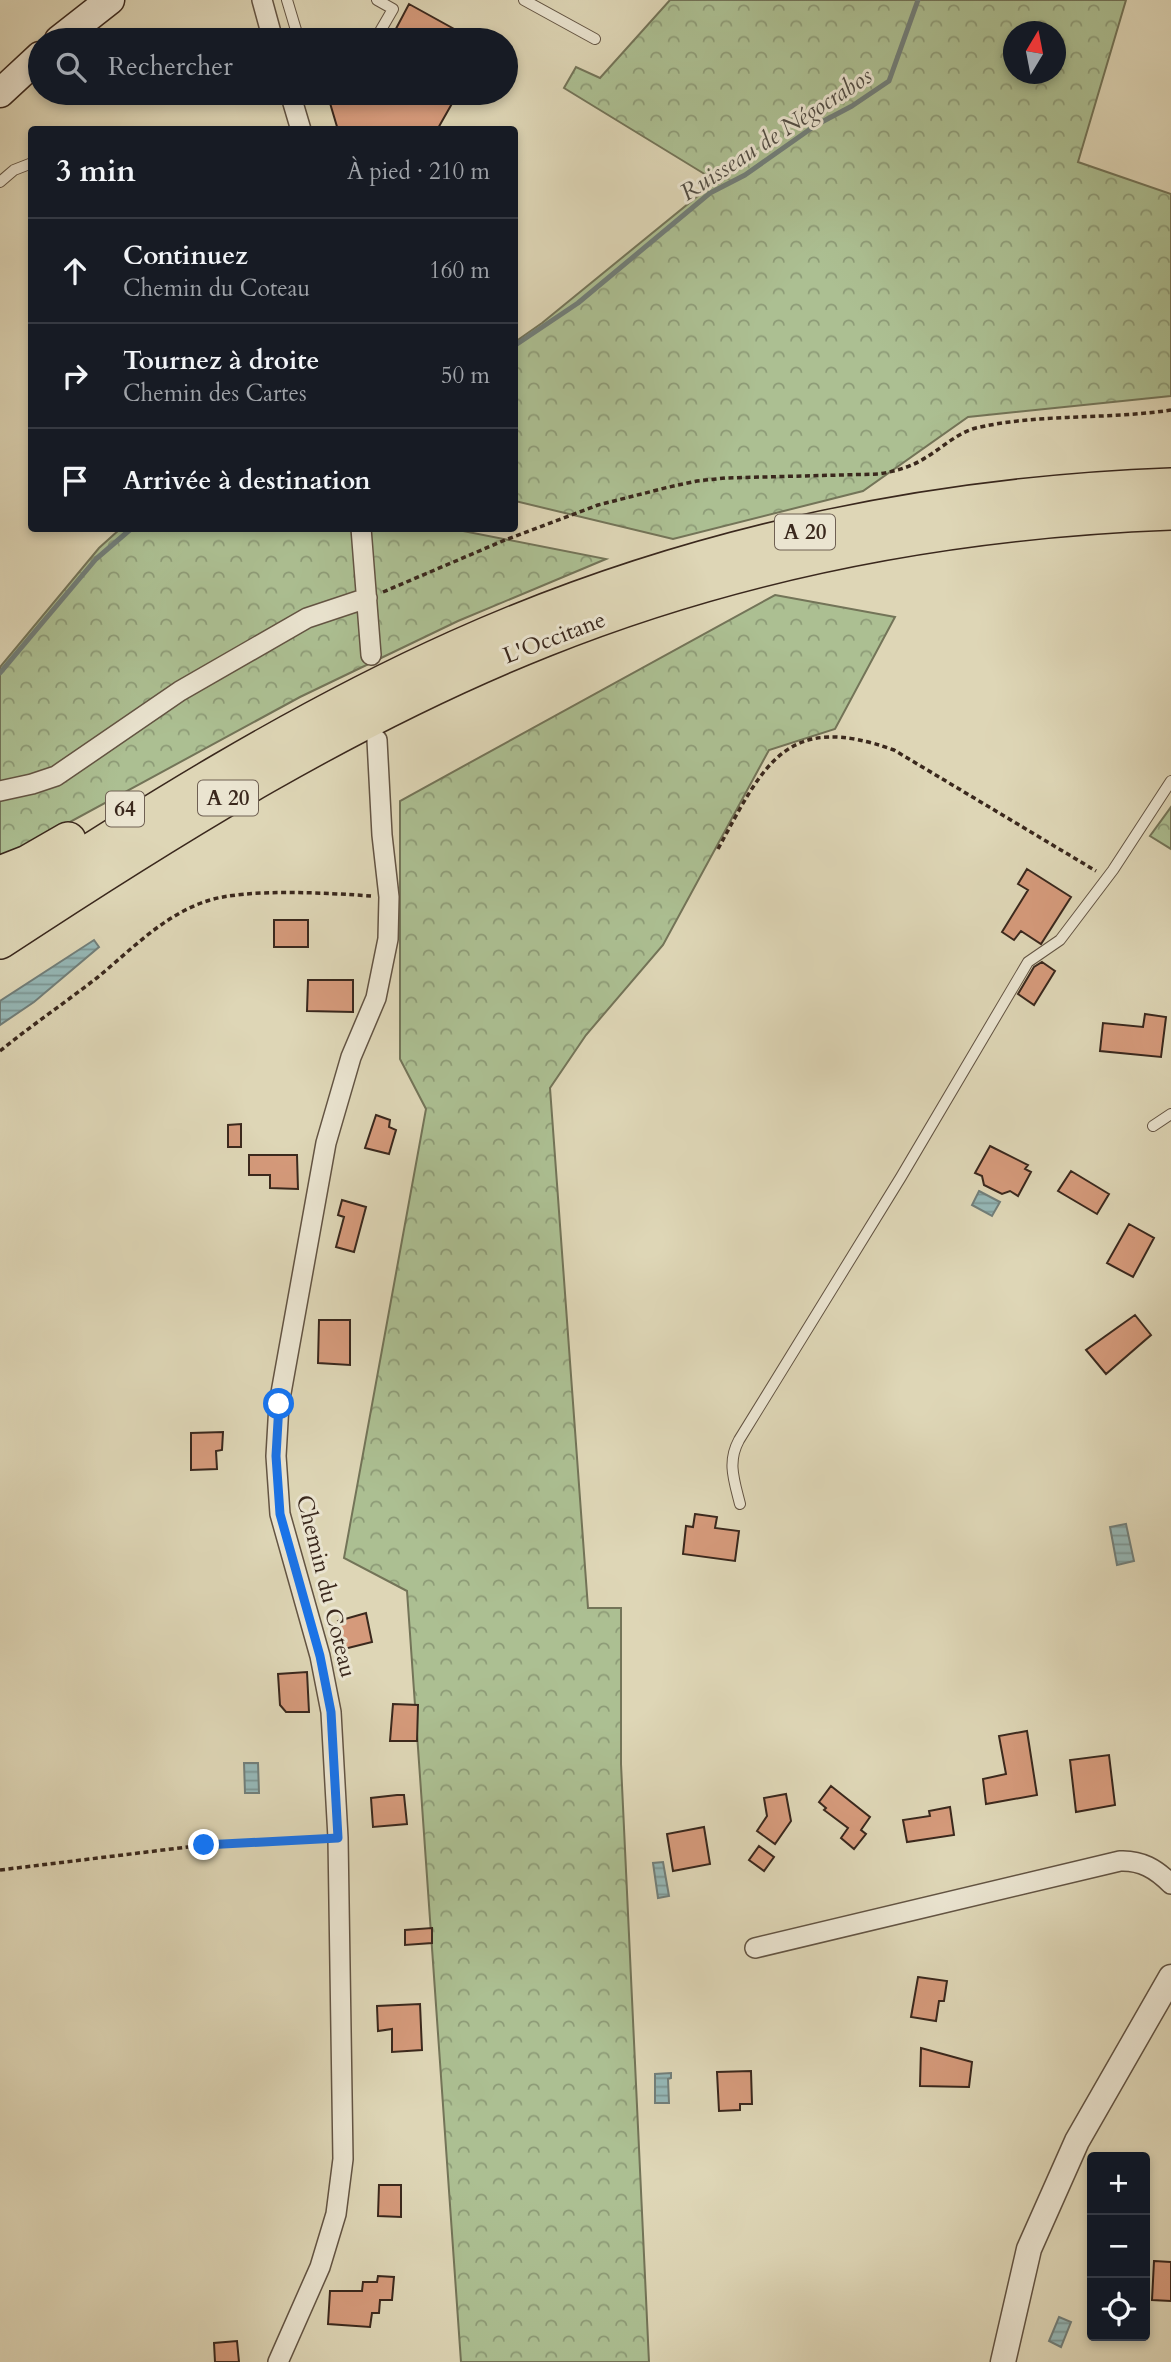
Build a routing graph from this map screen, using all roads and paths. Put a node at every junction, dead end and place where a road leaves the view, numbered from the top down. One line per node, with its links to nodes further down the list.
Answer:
1 (110, 0): 6 (main road)
2 (262, 0): 7 (street)
3 (287, 0): 8 (lane)
4 (377, 0): 9 (lane)
5 (524, 0): 10 (lane)
6 (74, 28)
7 (270, 28)
8 (295, 28)
9 (382, 28)
10 (595, 39)
11 (28, 67): 12 (main road)
12 (0, 93)
13 (293, 105): 14 (street)
14 (300, 126)
15 (28, 165): 16 (lane)
16 (0, 183)
17 (1171, 410): 21 (path)
18 (1171, 486): 24 (highway, L'Occitane / A 20)
19 (1171, 512): 32 (highway, L'Occitane / A 20)
20 (361, 532): 21 (street)
21 (368, 598): 22 (street); 26 (street)
22 (371, 655)
23 (377, 740): 30 (street, Chemin du Coteau)
24 (254, 752): 28 (highway, 64); 31 (highway, L'Occitane / A 20)
25 (1171, 781): 29 (lane)
26 (0, 791)
27 (718, 849): 29 (path)
28 (0, 874)
29 (1107, 877): 36 (lane)
30 (388, 897): 33 (path); 37 (street, Chemin du Coteau)
31 (0, 910)
32 (0, 941)
33 (0, 1051)
34 (1171, 1114): 35 (lane)
35 (1153, 1126)
36 (740, 1504)
37 (338, 1838): 38 (path); 42 (street, Chemin du Coteau)
38 (0, 1870)
39 (1171, 1884): 40 (street)
40 (755, 1948)
41 (1171, 1977): 43 (street)
42 (278, 2362)
43 (1003, 2362)

